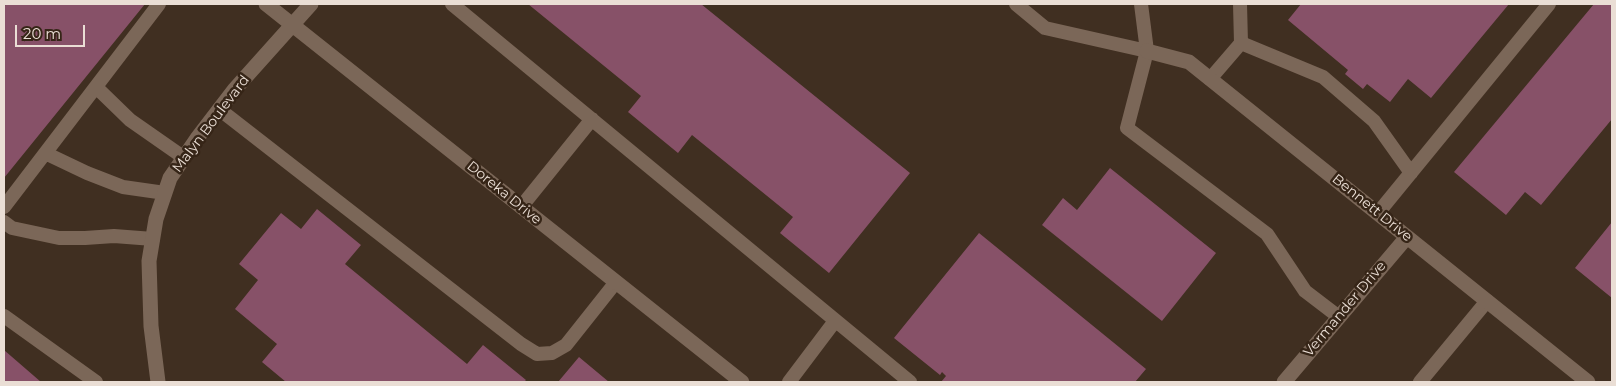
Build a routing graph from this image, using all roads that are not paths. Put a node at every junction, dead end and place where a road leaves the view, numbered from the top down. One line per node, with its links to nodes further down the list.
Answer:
1 (159, 4): 13 (lane)
2 (266, 4): 9 (street, Doreka Drive)
3 (310, 4): 9 (street, Malyn Boulevard)
4 (452, 4): 15 (lane)
5 (1016, 4): 11 (lane)
6 (1141, 4): 11 (lane)
7 (1240, 4): 10 (lane)
8 (1549, 4): 18 (lane)
9 (292, 25): 14 (street, Malyn Boulevard); 20 (street, Doreka Drive)
10 (1241, 43): 12 (lane); 18 (lane)
11 (1147, 51): 12 (street, Bennett Drive); 29 (lane)
12 (1210, 79): 22 (street, Bennett Drive)
13 (96, 87): 16 (lane); 17 (lane)
14 (219, 110): 17 (street, Malyn Boulevard); 26 (lane)
15 (592, 119): 20 (lane); 30 (lane)
16 (45, 154): 19 (lane); 21 (lane)
17 (184, 157): 19 (street, Malyn Boulevard)
18 (1411, 173): 22 (lane)
19 (164, 193): 25 (street, Malyn Boulevard)
20 (521, 206): 26 (street, Doreka Drive)
21 (4, 207)
22 (1378, 213): 24 (street, Bennett Drive)
23 (4, 222): 25 (lane)
24 (1407, 236): 27 (street, Bennett Drive); 29 (street, Vermander Drive)
25 (153, 239): 32 (street, Malyn Boulevard)
26 (616, 282): 33 (street, Doreka Drive)
27 (1487, 301): 37 (lane); 38 (street, Bennett Drive)
28 (4, 316): 31 (lane)
29 (1339, 317): 36 (street, Vermander Drive)
30 (835, 321): 34 (lane); 35 (lane)
31 (96, 382)
32 (158, 382)
33 (742, 382)
34 (789, 382)
35 (910, 382)
36 (1284, 382)
37 (1420, 382)
38 (1588, 382)

